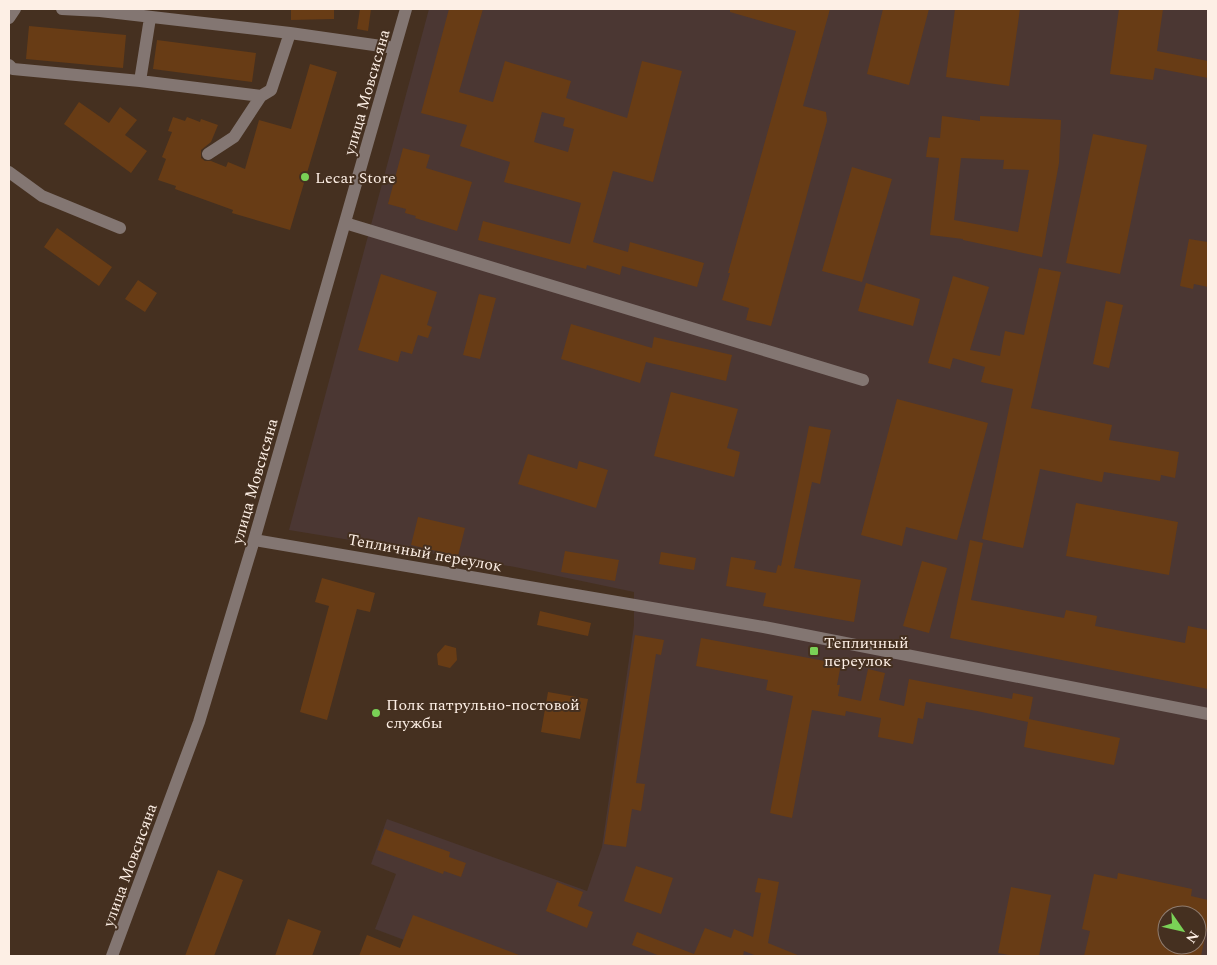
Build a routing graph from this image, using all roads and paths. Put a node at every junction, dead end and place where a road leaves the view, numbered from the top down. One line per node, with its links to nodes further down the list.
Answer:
1 (15, 9): 4 (street)
2 (62, 9): 5 (street)
3 (406, 9): 7 (street, улица Мовсисяна)
4 (9, 18)
5 (150, 18): 6 (street); 9 (street)
6 (290, 33): 7 (street); 10 (street)
7 (396, 48): 13 (street, улица Мовсисяна)
8 (9, 65): 9 (street)
9 (140, 81): 10 (street)
10 (261, 96): 11 (street)
11 (208, 154)
12 (9, 172): 14 (street)
13 (345, 223): 15 (street); 16 (street, улица Мовсисяна)
14 (120, 228)
15 (863, 380)
16 (254, 540): 17 (street, Тепличный переулок); 18 (street, улица Мовсисяна)
17 (1208, 714)
18 (112, 956)

